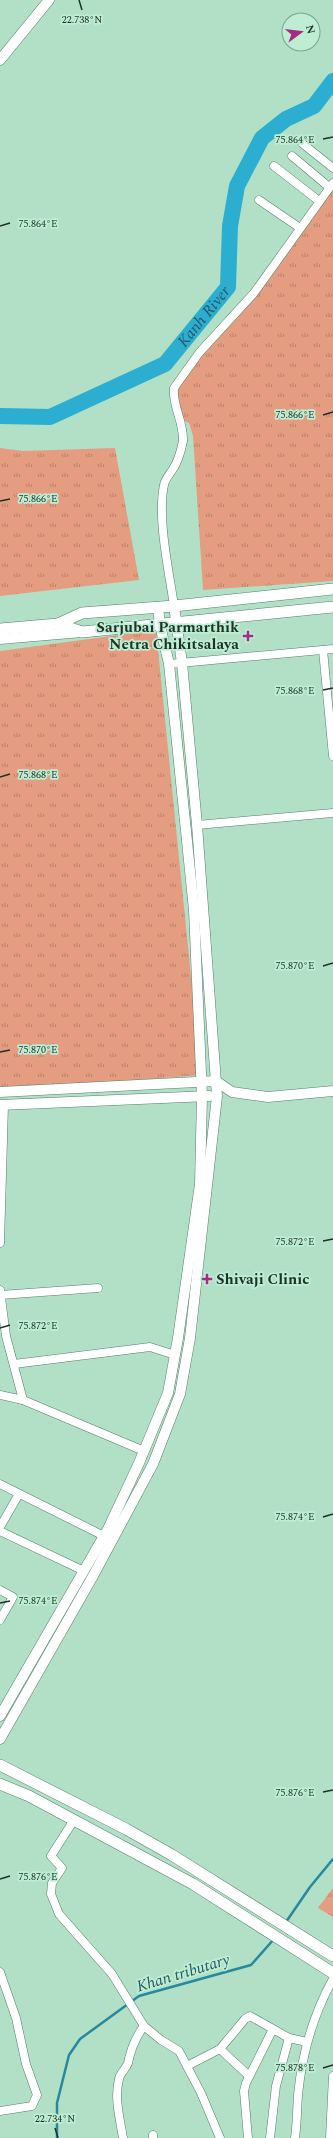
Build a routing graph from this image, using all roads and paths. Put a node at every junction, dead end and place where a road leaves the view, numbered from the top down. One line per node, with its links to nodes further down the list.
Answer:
1 (49, 0): 2 (street)
2 (0, 60)
3 (303, 144): 6 (street)
4 (292, 156): 7 (street)
5 (274, 166): 9 (street)
6 (333, 168)
7 (331, 185): 9 (street)
8 (259, 200): 10 (street)
9 (319, 201): 10 (street)
10 (300, 228): 12 (street)
11 (333, 589): 12 (main road)
12 (174, 606): 13 (main road); 15 (street)
13 (158, 607): 16 (main road); 17 (street)
14 (333, 607): 15 (main road)
15 (176, 623): 17 (main road); 23 (street)
16 (58, 624): 18 (main road); 19 (main road)
17 (160, 625): 19 (main road); 24 (street)
18 (0, 629)
19 (82, 632): 20 (street)
20 (0, 639)
21 (333, 649): 22 (street)
22 (323, 650): 23 (street); 25 (street)
23 (182, 663): 24 (street); 27 (street)
24 (168, 664): 28 (street)
25 (333, 756)
26 (333, 813): 27 (street)
27 (197, 825): 29 (street)
28 (202, 1082): 29 (street); 31 (street); 33 (street)
29 (216, 1082): 32 (street); 34 (street)
30 (333, 1091): 32 (street)
31 (0, 1092)
32 (232, 1092): 34 (street)
33 (202, 1096): 34 (street); 35 (street); 41 (street)
34 (217, 1096): 46 (street)
35 (2, 1105): 36 (street)
36 (1, 1201): 37 (street)
37 (0, 1243)
38 (98, 1288): 40 (street)
39 (0, 1290): 40 (street)
40 (0, 1295): 42 (street)
41 (175, 1355): 42 (street); 45 (street)
42 (14, 1364): 44 (street)
43 (0, 1395): 44 (street)
44 (23, 1400): 47 (street)
45 (156, 1421): 46 (street); 47 (street)
46 (168, 1425): 57 (street)
47 (144, 1451): 52 (street)
48 (0, 1484): 49 (street)
49 (19, 1494): 50 (street); 52 (street)
50 (0, 1527)
51 (0, 1531): 53 (street)
52 (104, 1536): 53 (street)
53 (84, 1571): 56 (street)
54 (0, 1590): 55 (street)
55 (0, 1620)
56 (0, 1716)
57 (0, 1739)
58 (0, 1765): 61 (main road)
59 (0, 1784): 60 (main road)
60 (74, 1820): 62 (main road); 67 (street)
61 (277, 1921): 62 (main road); 63 (main road)
62 (269, 1932): 65 (main road)
63 (333, 1956)
64 (0, 1972): 75 (street)
65 (333, 1972)
66 (333, 1979): 70 (street)
67 (144, 2026): 72 (street); 76 (street)
68 (273, 2029): 69 (street); 71 (street); 73 (street)
69 (289, 2038): 70 (street); 79 (street)
70 (307, 2042): 80 (street)
71 (220, 2049): 72 (street); 73 (street)
72 (187, 2066): 77 (street)
73 (248, 2075): 78 (street)
74 (333, 2076): 81 (street)
75 (0, 2111)
76 (123, 2138)
77 (220, 2138)
78 (248, 2138)
79 (270, 2138)
80 (295, 2138)
81 (330, 2138)

